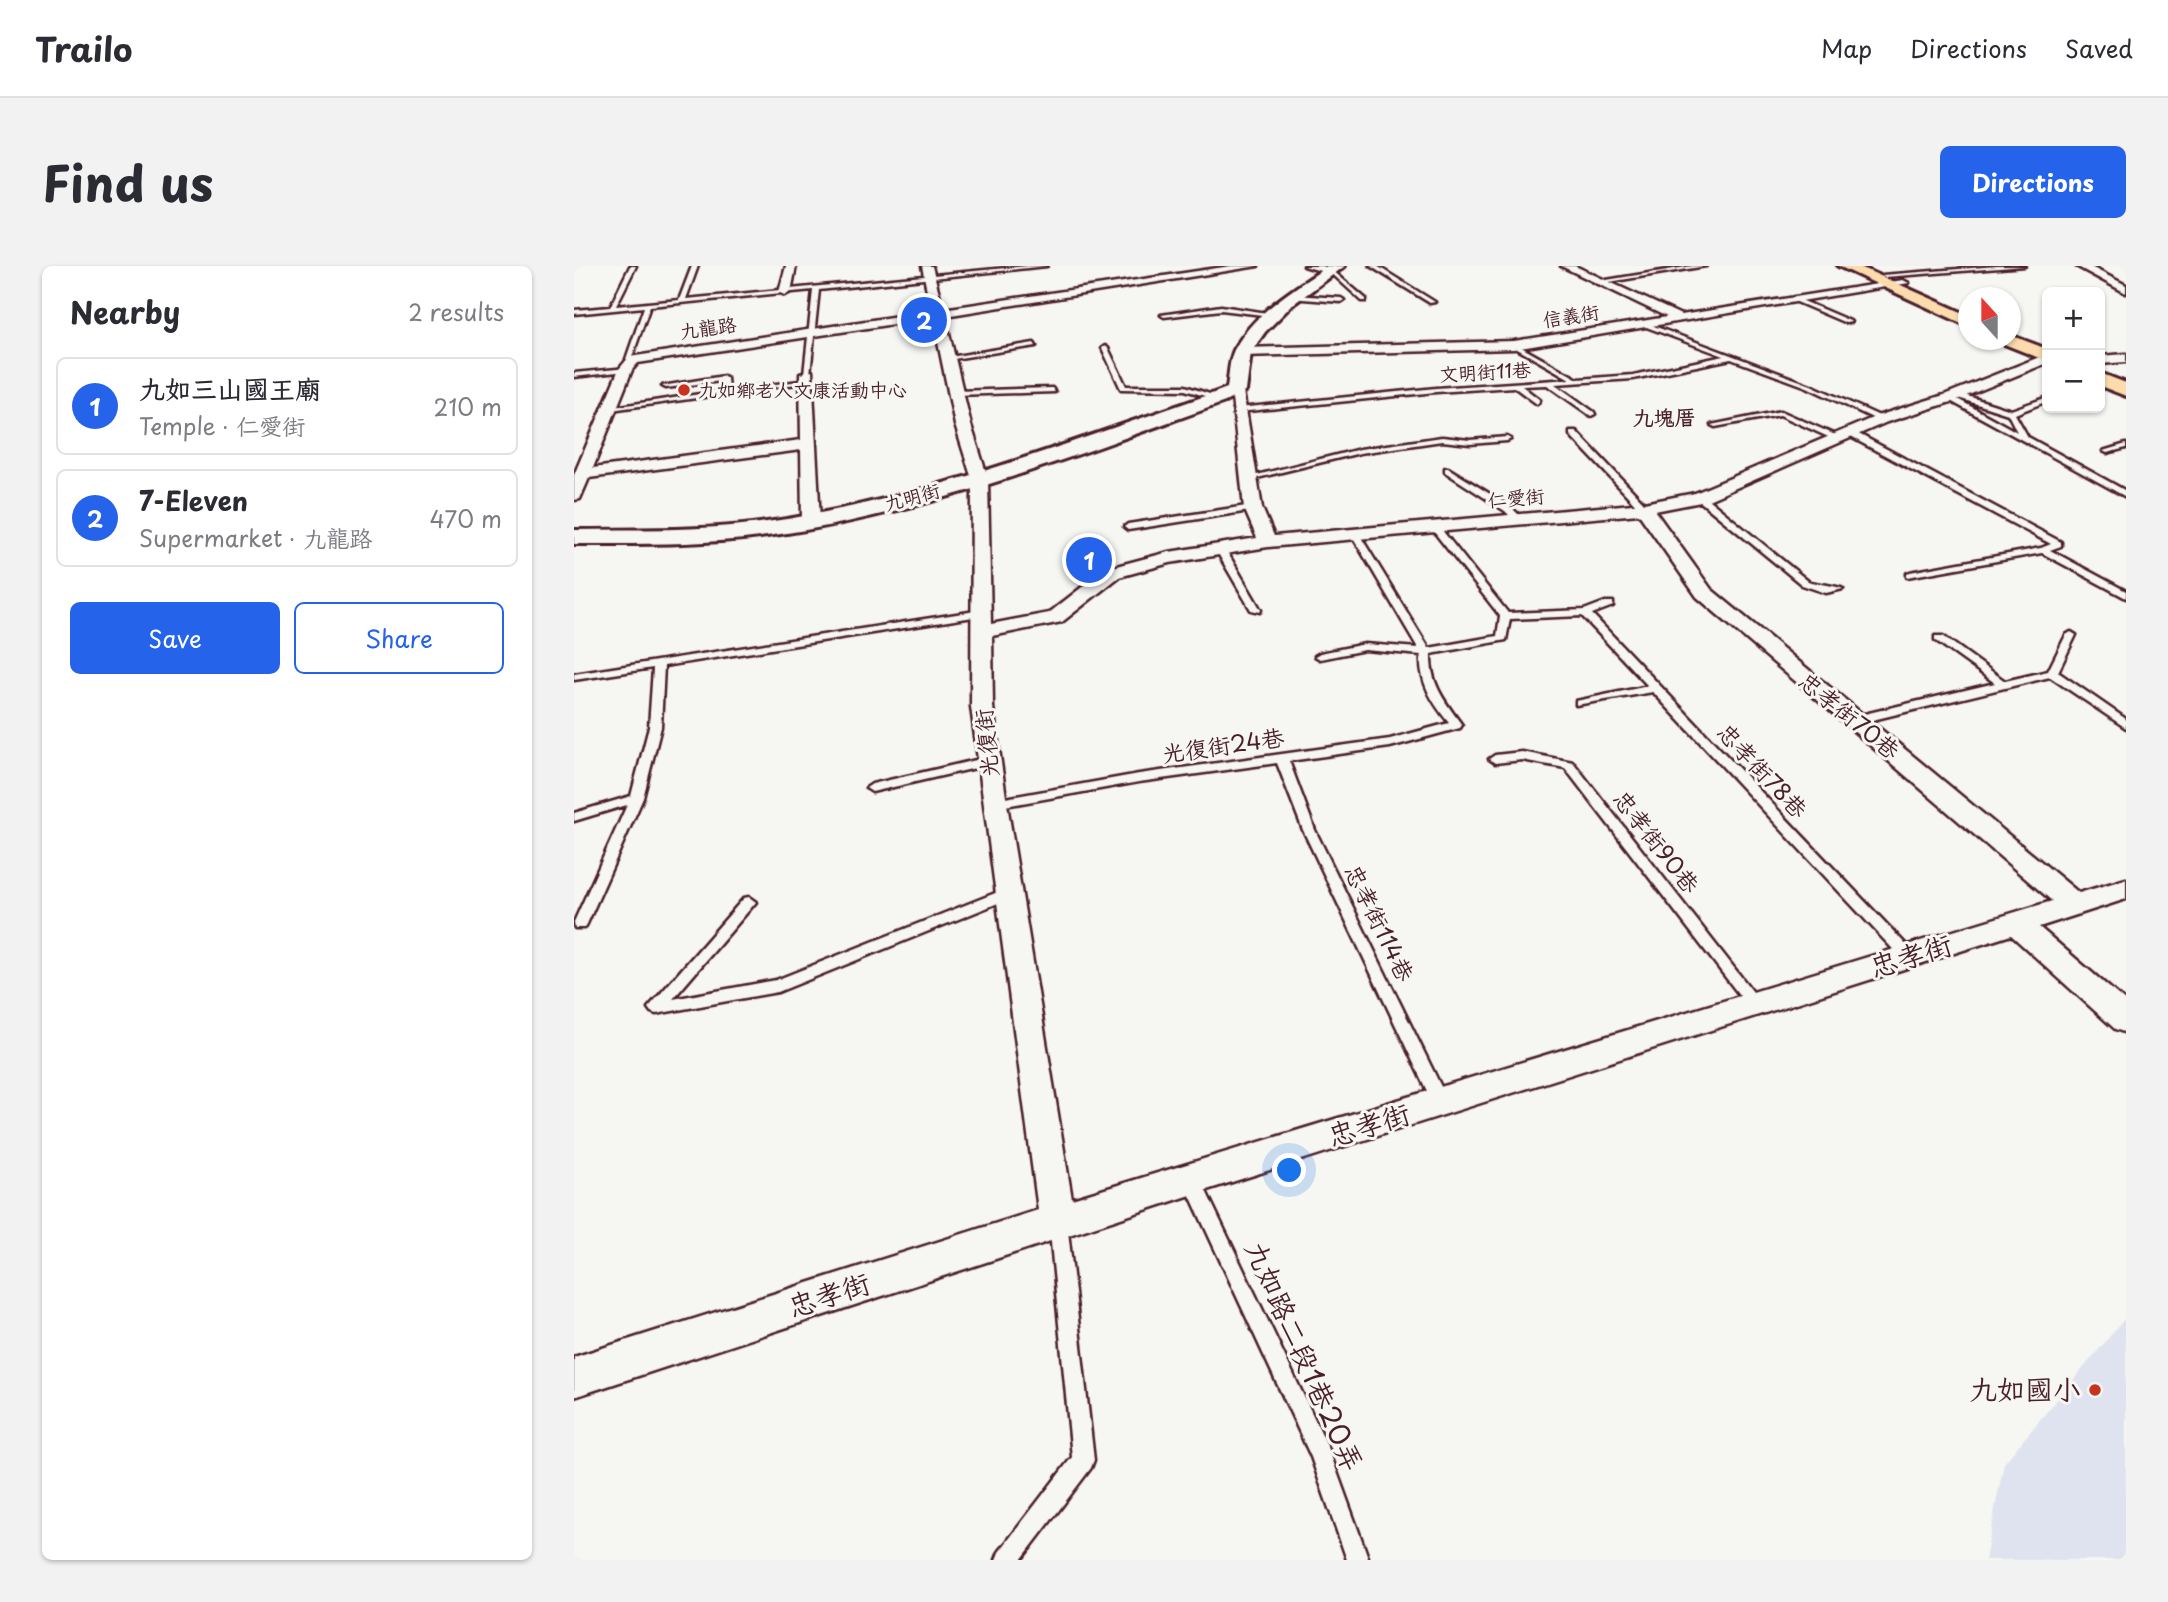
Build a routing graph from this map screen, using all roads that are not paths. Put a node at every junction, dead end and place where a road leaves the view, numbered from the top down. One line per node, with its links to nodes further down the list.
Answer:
1 (634, 266): 29 (lane)
2 (695, 266): 25 (lane)
3 (791, 266): 20 (street)
4 (1044, 266): 15 (lane)
5 (1253, 266): 31 (street, 九龍路)
6 (1309, 266): 14 (street)
7 (1373, 266): 26 (lane)
8 (1566, 266): 17 (street)
9 (1703, 266): 17 (lane)
10 (1845, 266): 16 (main road)
11 (1866, 266): 16 (main road)
12 (2022, 266): 16 (lane)
13 (2081, 266): 19 (street)
14 (1334, 268): 21 (street); 24 (lane)
15 (928, 272): 18 (lane); 31 (street, 光復街)
16 (1891, 281): 22 (street, 信義街); 28 (main road); 34 (main road)
17 (1597, 282): 35 (street)
18 (816, 289): 20 (lane); 38 (lane)
19 (2126, 290)
20 (785, 292): 25 (lane)
21 (1292, 297): 23 (lane); 32 (street)
22 (1794, 299): 35 (street, 信義街); 36 (lane)
23 (1341, 300)
24 (1364, 300)
25 (682, 301): 27 (lane)
26 (1432, 302)
27 (648, 304): 29 (lane); 52 (lane)
28 (1958, 307)
29 (612, 308): 30 (lane)
30 (574, 312)
31 (936, 314): 38 (street, 九龍路); 48 (street, 光復街)
32 (1271, 314): 33 (lane); 45 (street)
33 (1164, 315)
34 (1958, 315)
35 (1677, 317): 37 (street, 信義街)
36 (1848, 322)
37 (1643, 324): 42 (street, 信義街); 47 (lane)
38 (812, 332): 52 (street, 九龍路); 55 (lane)
39 (2021, 333): 40 (main road)
40 (2042, 343)
41 (1034, 345): 48 (lane)
42 (1514, 345): 45 (street, 信義街); 57 (lane)
43 (2021, 345): 46 (main road)
44 (1105, 348): 67 (lane)
45 (1242, 352): 67 (street)
46 (2042, 355)
47 (1731, 357): 57 (lane, 文明街11巷); 73 (lane)
48 (947, 358): 65 (street, 光復街)
49 (2126, 358): 51 (street)
50 (2042, 359): 66 (street, 仁愛街)
51 (2105, 360)
52 (630, 364): 54 (lane); 70 (street)
53 (2105, 369): 56 (main road)
54 (574, 375)
55 (808, 378): 64 (lane); 79 (street)
56 (2126, 378)
57 (1575, 379): 59 (lane, 文明街11巷)
58 (2105, 381): 63 (main road)
59 (1550, 384): 61 (lane, 文明街11巷); 72 (lane)
60 (666, 386): 64 (lane)
61 (1517, 386): 67 (lane, 文明街11巷); 69 (lane)
62 (1052, 390): 65 (lane)
63 (2126, 390)
64 (724, 393): 70 (lane)
65 (955, 393): 85 (street, 光復街)
66 (1953, 396): 71 (lane); 73 (street, 仁愛街); 78 (lane)
67 (1231, 400): 84 (street); 85 (street, 九明街)
68 (2042, 400): 71 (lane)
69 (1537, 402)
70 (611, 408): 83 (street)
71 (2011, 413): 78 (lane)
72 (1591, 414)
73 (1882, 419): 76 (street, 仁愛街)
74 (1715, 425): 76 (lane)
75 (1573, 433): 90 (lane)
76 (1844, 435): 88 (street, 仁愛街); 99 (lane)
77 (1507, 439): 84 (lane)
78 (2025, 439): 86 (lane)
79 (809, 444): 83 (street); 92 (street)
80 (2126, 446): 81 (lane)
81 (2107, 451)
82 (1448, 470): 91 (lane)
83 (583, 474): 87 (street)
84 (1249, 478): 89 (street)
85 (980, 479): 92 (street, 九明街); 107 (street, 光復街)
86 (2126, 494)
87 (574, 495)
88 (1700, 497): 90 (street, 仁愛街); 101 (lane)
89 (1253, 508): 94 (lane); 97 (street)
90 (1644, 508): 91 (street, 仁愛街); 118 (street, 忠孝街70巷)
91 (1518, 519): 93 (street, 仁愛街)
92 (811, 521): 96 (street, 九明街)
93 (1434, 526): 95 (street, 仁愛街); 106 (lane)
94 (1128, 527)
95 (1355, 534): 97 (street, 仁愛街); 110 (lane)
96 (574, 537)
97 (1268, 542): 98 (street, 仁愛街)
98 (1222, 550): 104 (lane); 107 (street, 仁愛街)
99 (2043, 550): 100 (lane); 102 (lane)
100 (1910, 575)
101 (1838, 589)
102 (2126, 595)
103 (1609, 604): 105 (lane)
104 (1256, 610)
105 (1585, 613): 106 (lane); 116 (lane, 忠孝街78巷)
106 (1505, 616): 110 (lane)
107 (982, 622): 112 (lane); 122 (street, 光復街)
108 (2071, 635): 113 (lane)
109 (1939, 638): 115 (lane)
110 (1426, 653): 111 (lane); 120 (lane, 光復街24巷)
111 (1320, 656)
112 (659, 662): 114 (lane); 124 (lane)
113 (2052, 673): 115 (lane); 119 (lane)
114 (574, 677)
115 (2004, 685): 118 (lane)
116 (1655, 688): 117 (lane); 133 (lane, 忠孝街78巷)
117 (1580, 703)
118 (1856, 720): 130 (street, 忠孝街70巷)
119 (2126, 724)
120 (1282, 759): 125 (lane, 光復街24巷); 136 (lane, 忠孝街114巷)
121 (1495, 760): 134 (lane, 忠孝街90巷)
122 (989, 761): 123 (lane); 125 (street, 光復街)
123 (872, 788)
124 (637, 798): 126 (lane); 132 (lane)
125 (994, 804): 128 (street, 光復街)
126 (574, 817)
127 (2126, 889): 130 (street, 忠孝街)
128 (1008, 893): 129 (lane); 138 (street, 光復街)
129 (749, 902)
130 (2074, 904): 131 (street, 忠孝街)
131 (2016, 923): 133 (street, 忠孝街); 135 (street)
132 (580, 924)
133 (1909, 957): 134 (street, 忠孝街)
134 (1755, 1005): 136 (street, 忠孝街)
135 (2126, 1020)
136 (1441, 1103): 137 (street, 忠孝街)
137 (1191, 1178): 138 (street, 忠孝街); 141 (lane, 九如路二段1巷20弄)
138 (1058, 1222): 139 (street, 忠孝街); 140 (lane)
139 (574, 1377)
140 (1007, 1560)
141 (1358, 1560)

